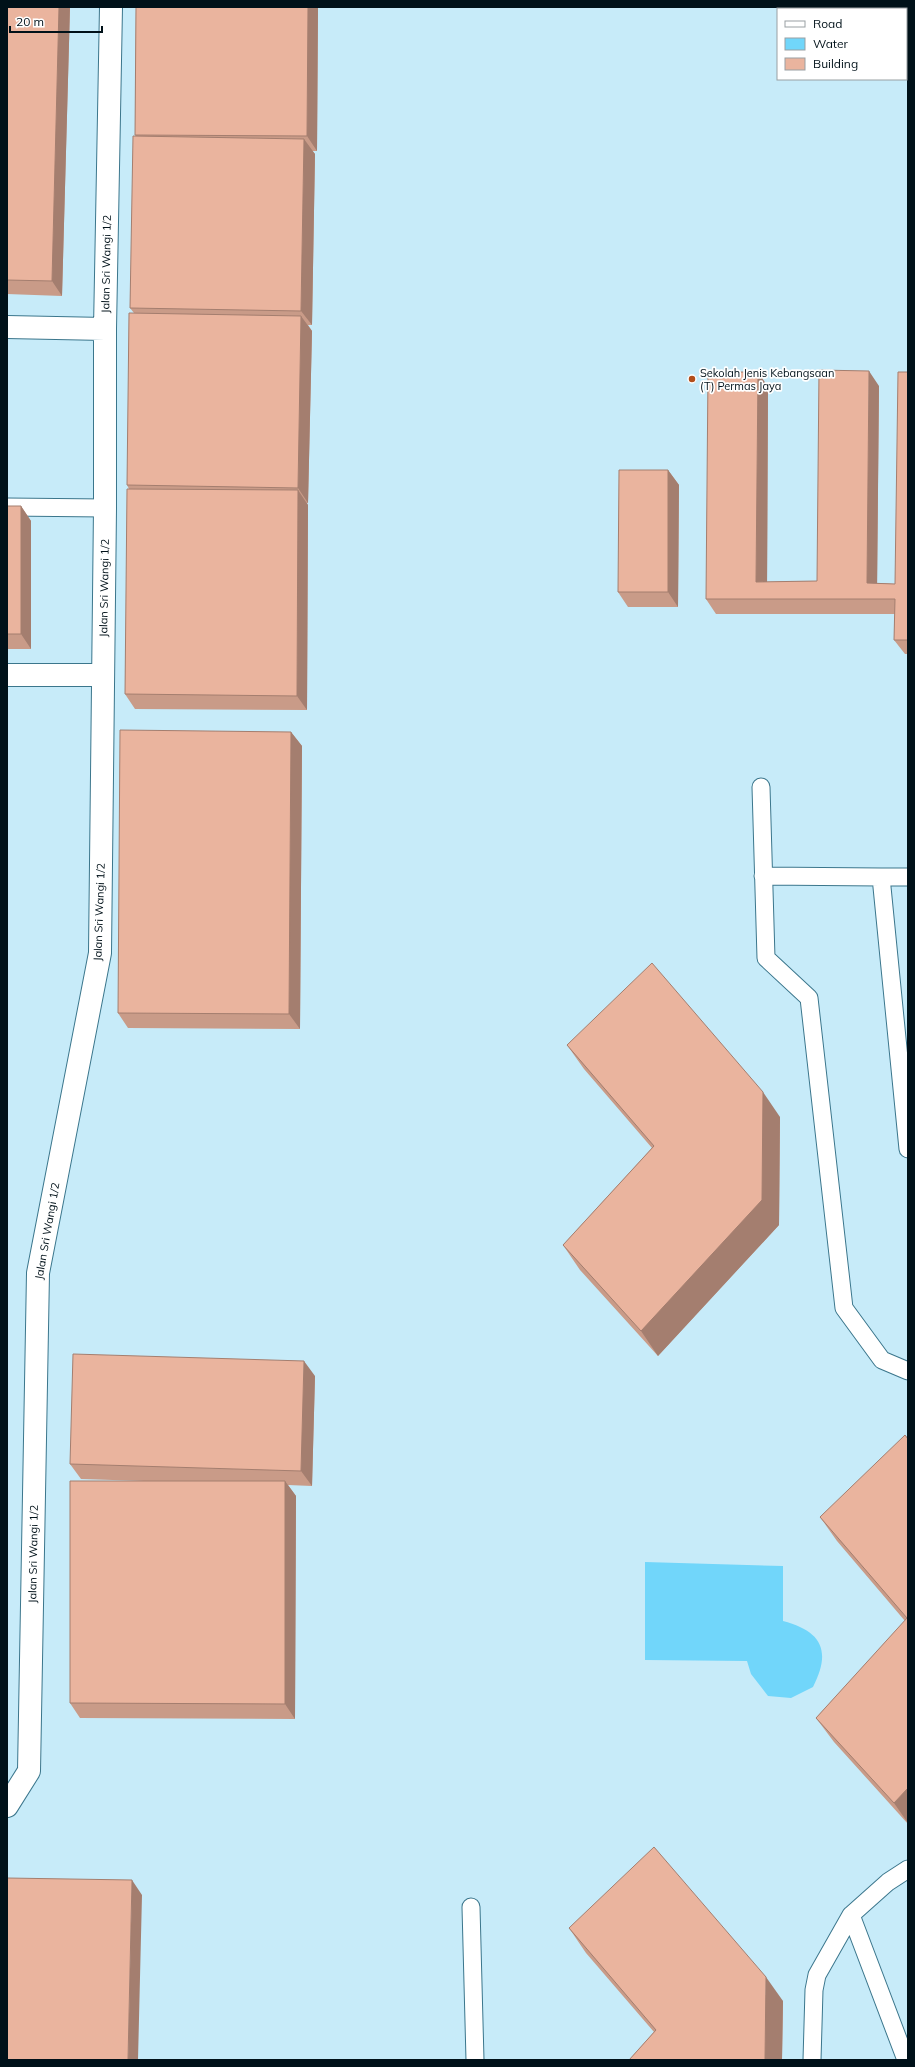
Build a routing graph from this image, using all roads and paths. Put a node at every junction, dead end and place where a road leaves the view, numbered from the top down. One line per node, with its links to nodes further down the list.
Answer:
1 (111, 7): 3 (street, Jalan Sri Wangi 1/2)
2 (7, 327): 3 (street)
3 (105, 329): 5 (street, Jalan Sri Wangi 1/2)
4 (7, 508): 5 (lane)
5 (105, 508): 7 (street, Jalan Sri Wangi 1/2)
6 (7, 675): 7 (street)
7 (103, 676): 14 (street, Jalan Sri Wangi 1/2)
8 (761, 787): 9 (lane)
9 (763, 876): 10 (lane); 13 (lane)
10 (881, 876): 11 (lane); 12 (lane)
11 (908, 876)
12 (908, 1149)
13 (908, 1370)
14 (8, 1805)
15 (908, 1869): 17 (lane)
16 (471, 1907): 18 (lane)
17 (852, 1914): 19 (lane); 20 (lane)
18 (475, 2060)
19 (812, 2060)
20 (906, 2060)

